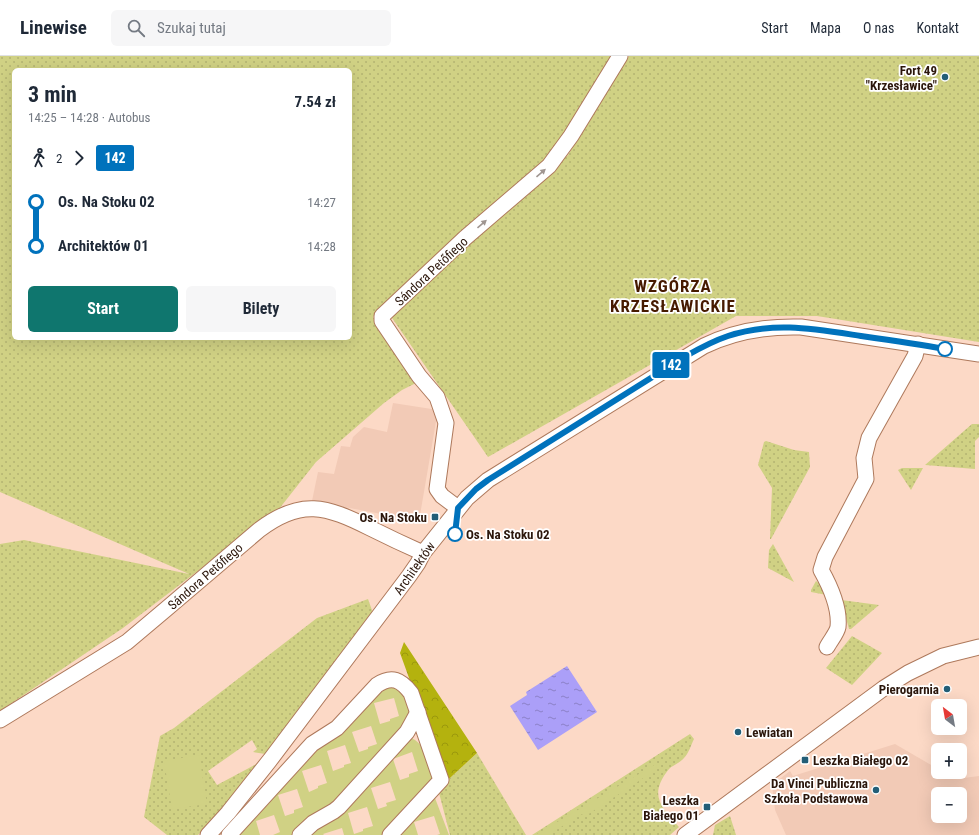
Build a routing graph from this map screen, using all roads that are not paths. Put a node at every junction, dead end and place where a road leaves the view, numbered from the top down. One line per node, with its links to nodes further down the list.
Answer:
1 (620, 56): 4 (street, Sándora Petőfiego, one-way to 1)
2 (918, 344): 3 (street, Architektów); 4 (street, Architektów); 6 (street)
3 (979, 354)
4 (458, 508): 5 (street, Architektów)
5 (423, 553): 9 (street, Sándora Petőfiego); 12 (street, Architektów)
6 (826, 647)
7 (979, 647): 16 (street)
8 (418, 712): 10 (street); 11 (street); 13 (street)
9 (0, 720)
10 (407, 732): 11 (street); 14 (street)
11 (427, 738): 15 (street)
12 (208, 835)
13 (229, 835)
14 (300, 835)
15 (390, 835)
16 (685, 835)

